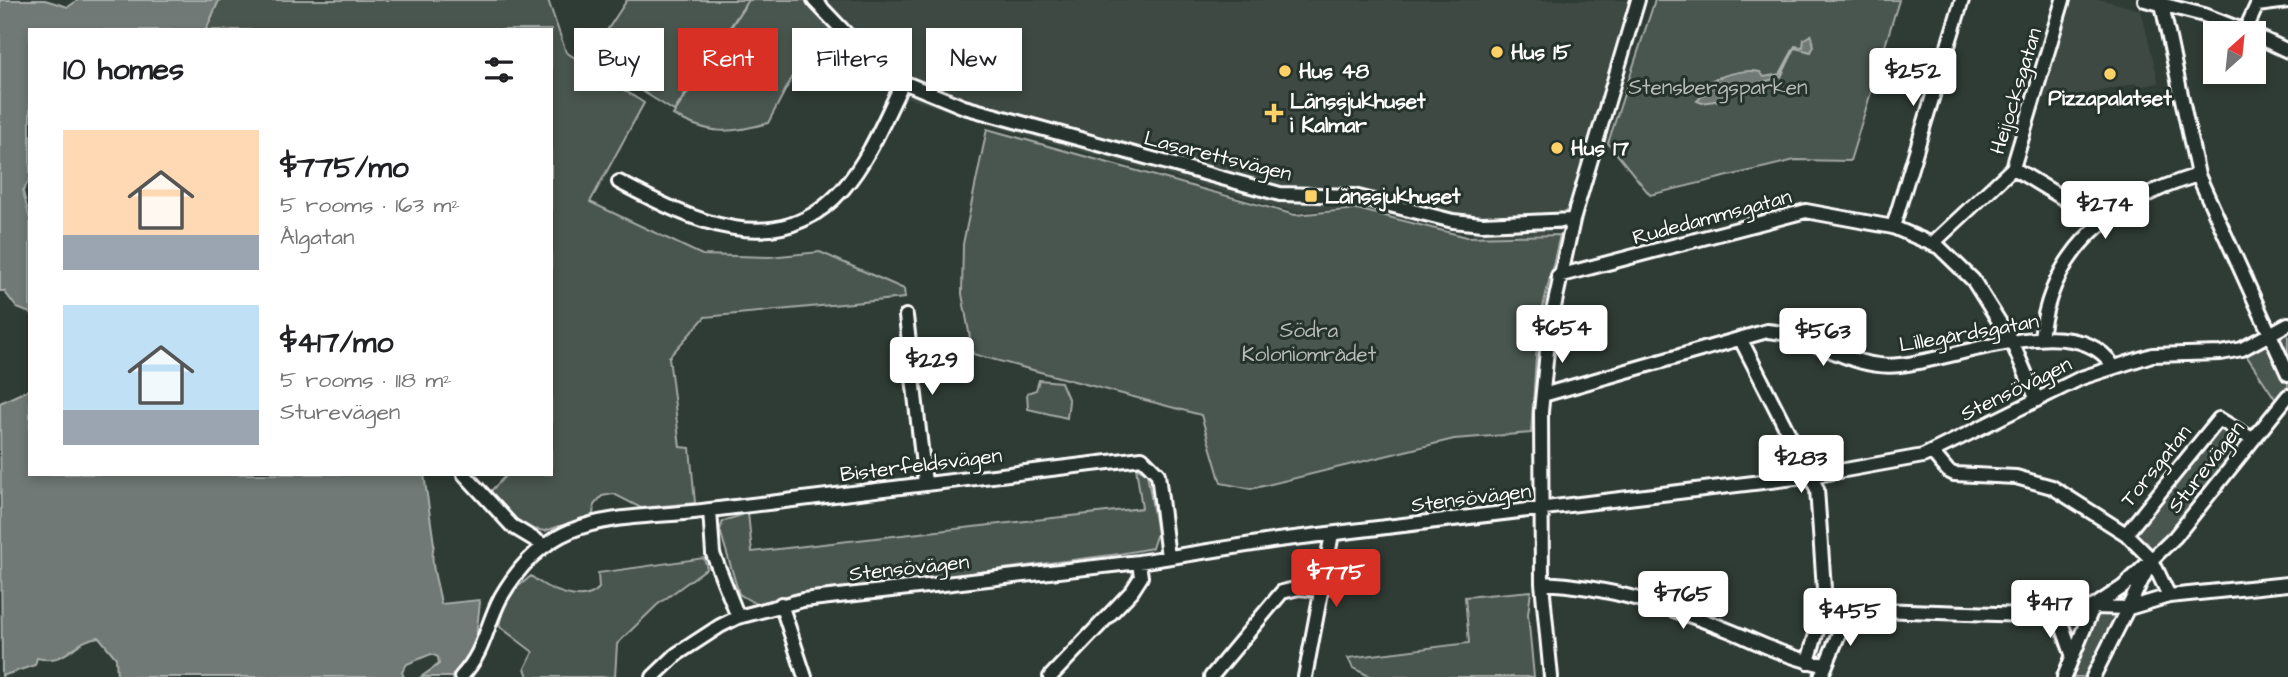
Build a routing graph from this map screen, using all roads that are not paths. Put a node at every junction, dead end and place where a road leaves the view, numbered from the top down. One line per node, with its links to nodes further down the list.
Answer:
1 (814, 0): 10 (street, Lasarettsvägen)
2 (1638, 0): 18 (street)
3 (1962, 0): 20 (street)
4 (2063, 0): 15 (street, Heijocksgatan)
5 (2145, 0): 7 (street)
6 (2288, 1): 9 (street)
7 (2161, 2): 8 (street); 16 (street)
8 (2219, 21)
9 (2253, 21)
10 (841, 28)
11 (2266, 41): 12 (street)
12 (2288, 51)
13 (912, 86): 18 (street, Lasarettsvägen)
14 (899, 91): 17 (street)
15 (2013, 169): 19 (street); 21 (street, Heijocksgatan)
16 (2198, 174): 19 (street); 25 (street)
17 (619, 183)
18 (1573, 220): 22 (street)
19 (2101, 221): 26 (street)
20 (1893, 227): 21 (street, Rudedammsgatan); 22 (street, Rudedammsgatan)
21 (1933, 243): 28 (street, Rudedammsgatan)
22 (1558, 276): 31 (street)
23 (906, 316): 38 (street)
24 (2288, 324): 25 (street, Stensövägen)
25 (2270, 334): 29 (street, Stensövägen); 30 (street)
26 (2041, 337): 28 (street, Lillegårdsgatan); 29 (street, Lillegårdsgatan)
27 (1741, 340): 28 (street, Lillegårdsgatan); 31 (street, Lillegårdsgatan); 37 (street)
28 (2012, 342): 33 (street, Rudedammsgatan)
29 (2113, 366): 33 (street, Stensövägen)
30 (2288, 374)
31 (1543, 394): 39 (street)
32 (2288, 396): 34 (street, Sturevägen)
33 (2037, 400): 35 (street, Stensövägen)
34 (2252, 439): 42 (street, Torsgatan); 45 (street, Sturevägen)
35 (1932, 452): 37 (street, Stensövägen); 42 (street)
36 (466, 476): 43 (street)
37 (1812, 476): 39 (street, Stensövägen); 51 (street)
38 (925, 483): 40 (street, Bisterfeldsvägen); 44 (street, Bisterfeldsvägen)
39 (1542, 509): 41 (street, Stensövägen); 47 (street)
40 (710, 510): 43 (street, Bisterfeldsvägen); 57 (street)
41 (1332, 534): 44 (street, Stensövägen); 49 (street)
42 (2126, 534): 45 (street)
43 (542, 544): 61 (street)
44 (1168, 557): 46 (street, Stensövägen)
45 (2152, 560): 50 (street); 53 (street, Sturevägen); 54 (street, Sturevägen)
46 (1139, 562): 52 (street, Stensövägen); 64 (street)
47 (1542, 583): 59 (street); 67 (street)
48 (2288, 584): 50 (street)
49 (1322, 590): 65 (street); 66 (street)
50 (2169, 596): 54 (street)
51 (1825, 603): 55 (street); 59 (street)
52 (782, 604): 57 (street, Stensövägen); 63 (street)
53 (2093, 607): 54 (street); 56 (street); 58 (street)
54 (2129, 608): 69 (street, Sturevägen)
55 (1849, 609): 56 (street); 60 (street)
56 (2051, 613): 58 (street)
57 (738, 617): 62 (street, Stensövägen)
58 (2072, 654): 68 (street)
59 (1808, 662): 60 (street)
60 (1823, 671)
61 (461, 677)
62 (653, 677)
63 (806, 677)
64 (1050, 677)
65 (1211, 677)
66 (1305, 677)
67 (1551, 677)
68 (2064, 677)
69 (2093, 677)

